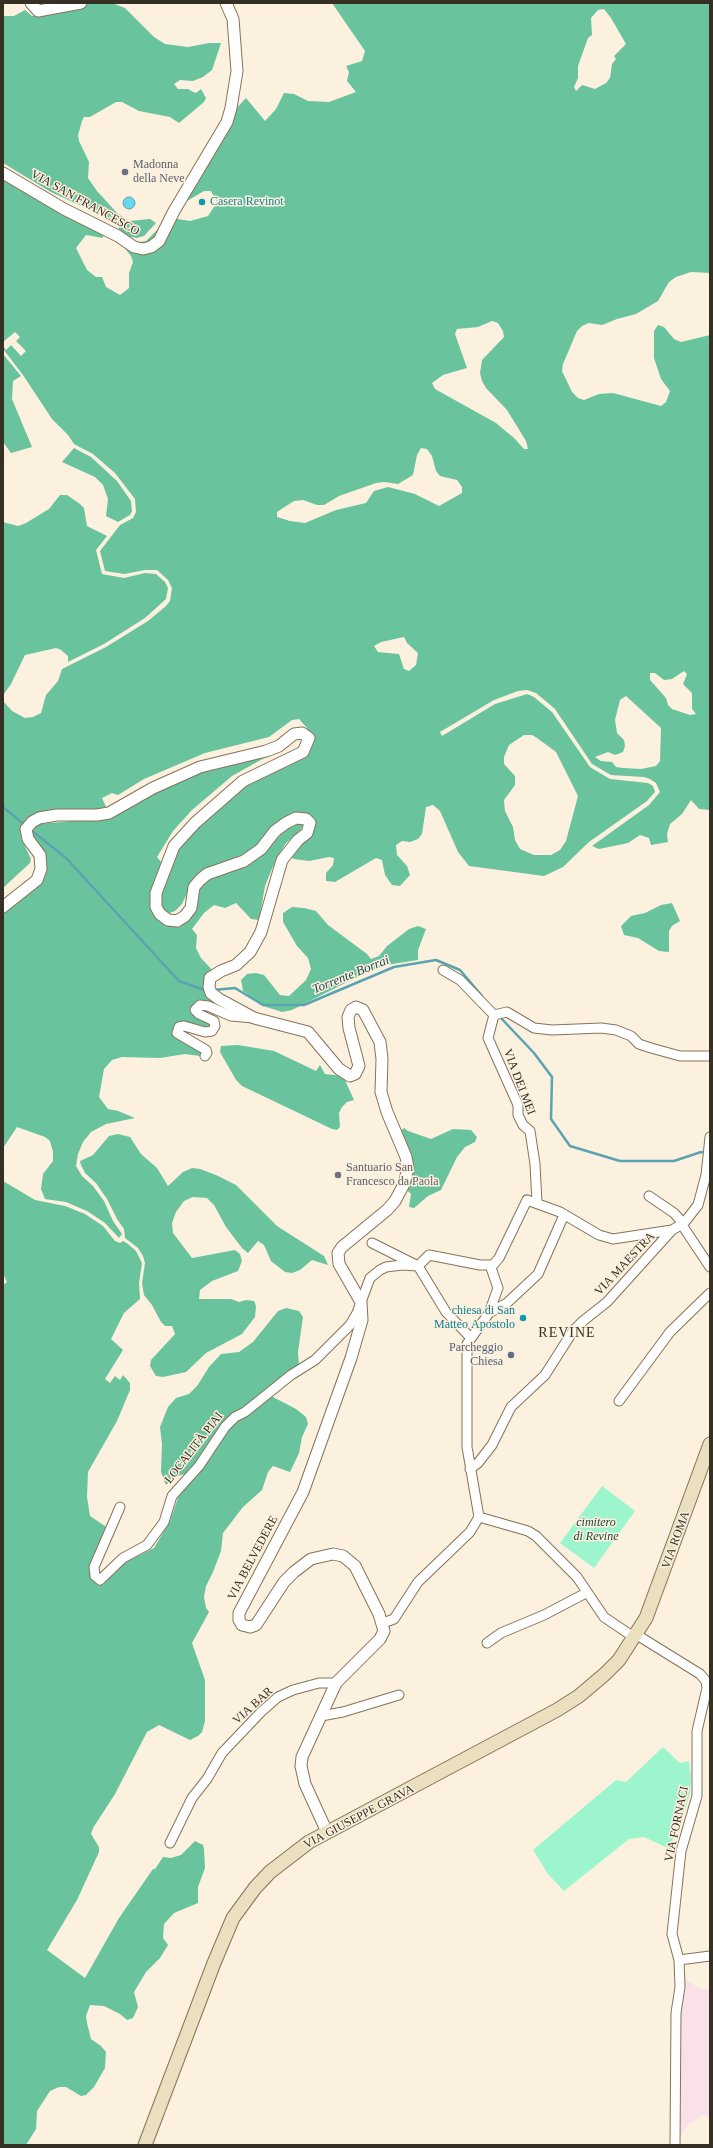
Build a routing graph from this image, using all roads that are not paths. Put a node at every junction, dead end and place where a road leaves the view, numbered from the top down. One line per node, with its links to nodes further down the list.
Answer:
1 (31, 3): 2 (street)
2 (81, 3)
3 (226, 3): 4 (street, VIA SAN FRANCESCO)
4 (3, 173)
5 (3, 907): 8 (street)
6 (443, 970): 7 (street)
7 (496, 1015): 10 (street); 15 (street, VIA DEI MEI)
8 (254, 1018): 9 (street); 24 (street)
9 (205, 1056)
10 (710, 1056)
11 (710, 1137): 12 (street, VIA MAESTRA)
12 (710, 1140): 13 (street, VIA MAESTRA)
13 (708, 1159): 17 (street, VIA MAESTRA)
14 (649, 1196): 17 (street)
15 (537, 1203): 16 (street); 20 (street)
16 (564, 1215): 18 (street); 25 (street)
17 (683, 1224): 18 (street, VIA MAESTRA); 22 (street)
18 (672, 1230): 29 (street, VIA MAESTRA)
19 (372, 1243): 21 (street)
20 (490, 1265): 21 (street); 25 (street)
21 (418, 1266): 24 (street); 26 (street)
22 (710, 1267)
23 (710, 1293): 27 (street)
24 (361, 1302): 30 (street, LOCALITÀ PIAI); 33 (street, VIA BELVEDERE)
25 (489, 1313): 26 (street)
26 (471, 1338): 29 (street)
27 (619, 1401)
28 (710, 1444): 34 (main road, VIA ROMA)
29 (470, 1468): 31 (street)
30 (120, 1507)
31 (479, 1517): 32 (street, VIA FORNACI); 33 (street)
32 (586, 1593): 34 (street, VIA FORNACI); 35 (street)
33 (383, 1623): 37 (street)
34 (636, 1636): 36 (street, VIA FORNACI); 40 (main road, VIA GIUSEPPE GRAVA)
35 (486, 1643)
36 (708, 1680): 43 (street, VIA FORNACI)
37 (336, 1684): 39 (street); 41 (street, VIA BAR)
38 (398, 1695): 39 (street)
39 (321, 1716): 40 (street)
40 (327, 1832): 44 (main road, VIA GIUSEPPE GRAVA)
41 (170, 1843)
42 (710, 1956): 43 (street)
43 (679, 1960): 45 (street, VIA FORNACI)
44 (145, 2145)
45 (674, 2145)

